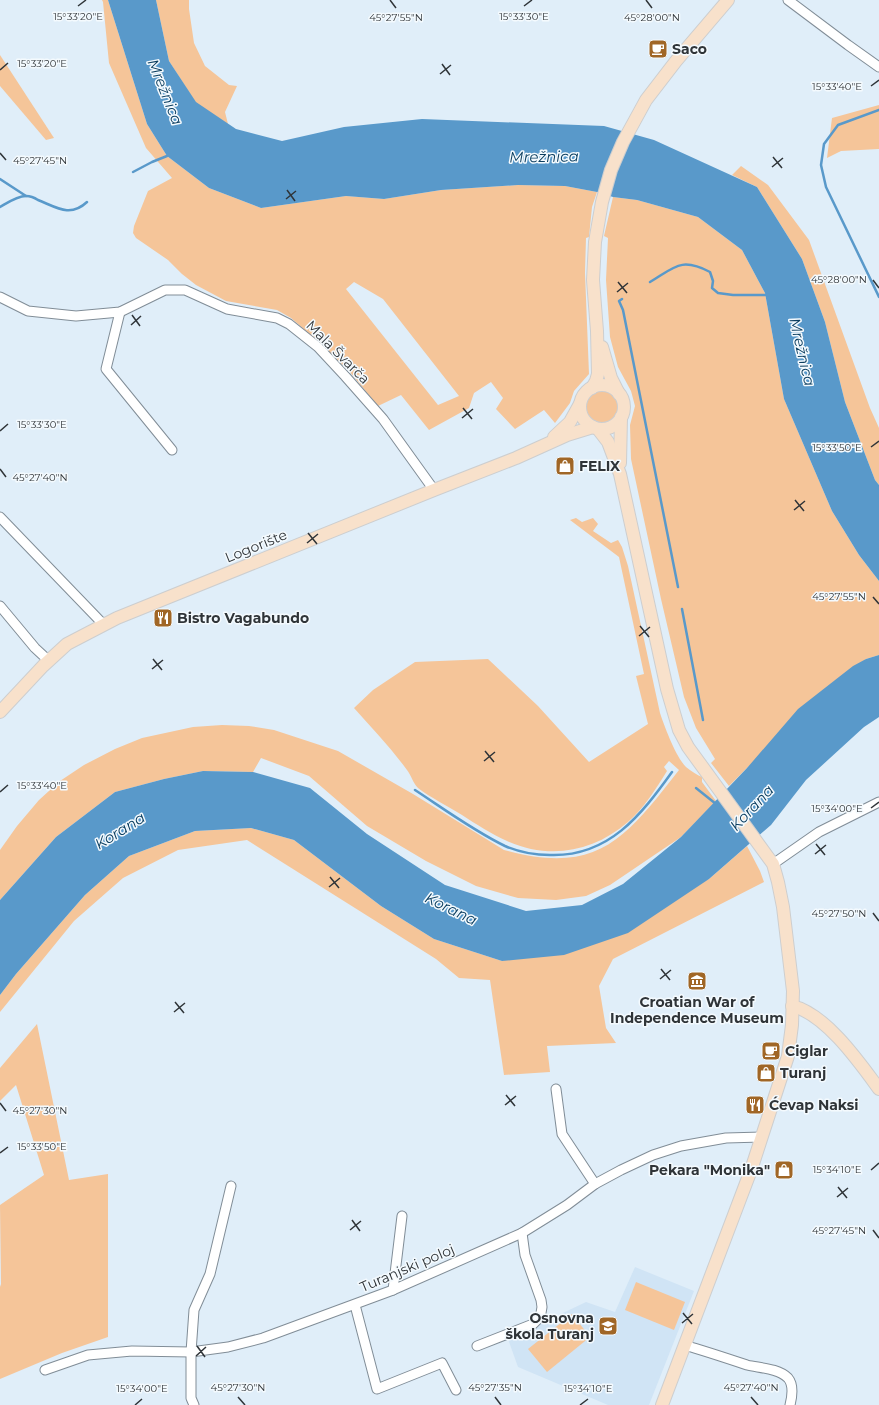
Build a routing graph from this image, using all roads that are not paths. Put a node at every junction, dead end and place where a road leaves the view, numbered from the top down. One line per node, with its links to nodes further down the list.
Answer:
1 (728, 0): 6 (main road)
2 (788, 0): 3 (street)
3 (879, 67)
4 (0, 297): 5 (street, Mala Švarča)
5 (120, 312): 13 (street); 15 (street, Mala Švarča)
6 (597, 331): 7 (main road); 8 (main road)
7 (592, 388): 8 (main road); 9 (main road)
8 (620, 395): 10 (main road)
9 (580, 404): 11 (main road); 12 (main road, Logorište)
10 (621, 418): 11 (main road); 14 (main road)
11 (595, 428): 12 (main road, Logorište); 14 (main road)
12 (547, 443): 15 (main road, Logorište)
13 (172, 450)
14 (620, 474): 22 (main road)
15 (434, 490): 18 (main road, Logorište)
16 (0, 517): 18 (street)
17 (0, 606): 19 (street)
18 (104, 625): 19 (main road, Logorište)
19 (49, 661): 20 (main road, Logorište)
20 (0, 712)
21 (879, 802): 22 (street)
22 (773, 864): 23 (main road)
23 (792, 1006): 25 (main road); 26 (main road)
24 (556, 1089): 27 (street)
25 (879, 1089)
26 (762, 1137): 27 (street, Turanjski poloj); 33 (main road)
27 (595, 1184): 30 (street, Turanjski poloj)
28 (231, 1186): 35 (street)
29 (402, 1216): 31 (street)
30 (522, 1233): 31 (street, Turanjski poloj); 34 (street)
31 (393, 1290): 32 (street, Turanjski poloj)
32 (355, 1305): 35 (street, Turanjski poloj); 37 (street)
33 (684, 1345): 39 (main road); 40 (street)
34 (477, 1346)
35 (191, 1352): 36 (street, Turanjski poloj); 38 (street)
36 (45, 1370)
37 (456, 1390)
38 (194, 1405)
39 (662, 1405)
40 (790, 1405)

